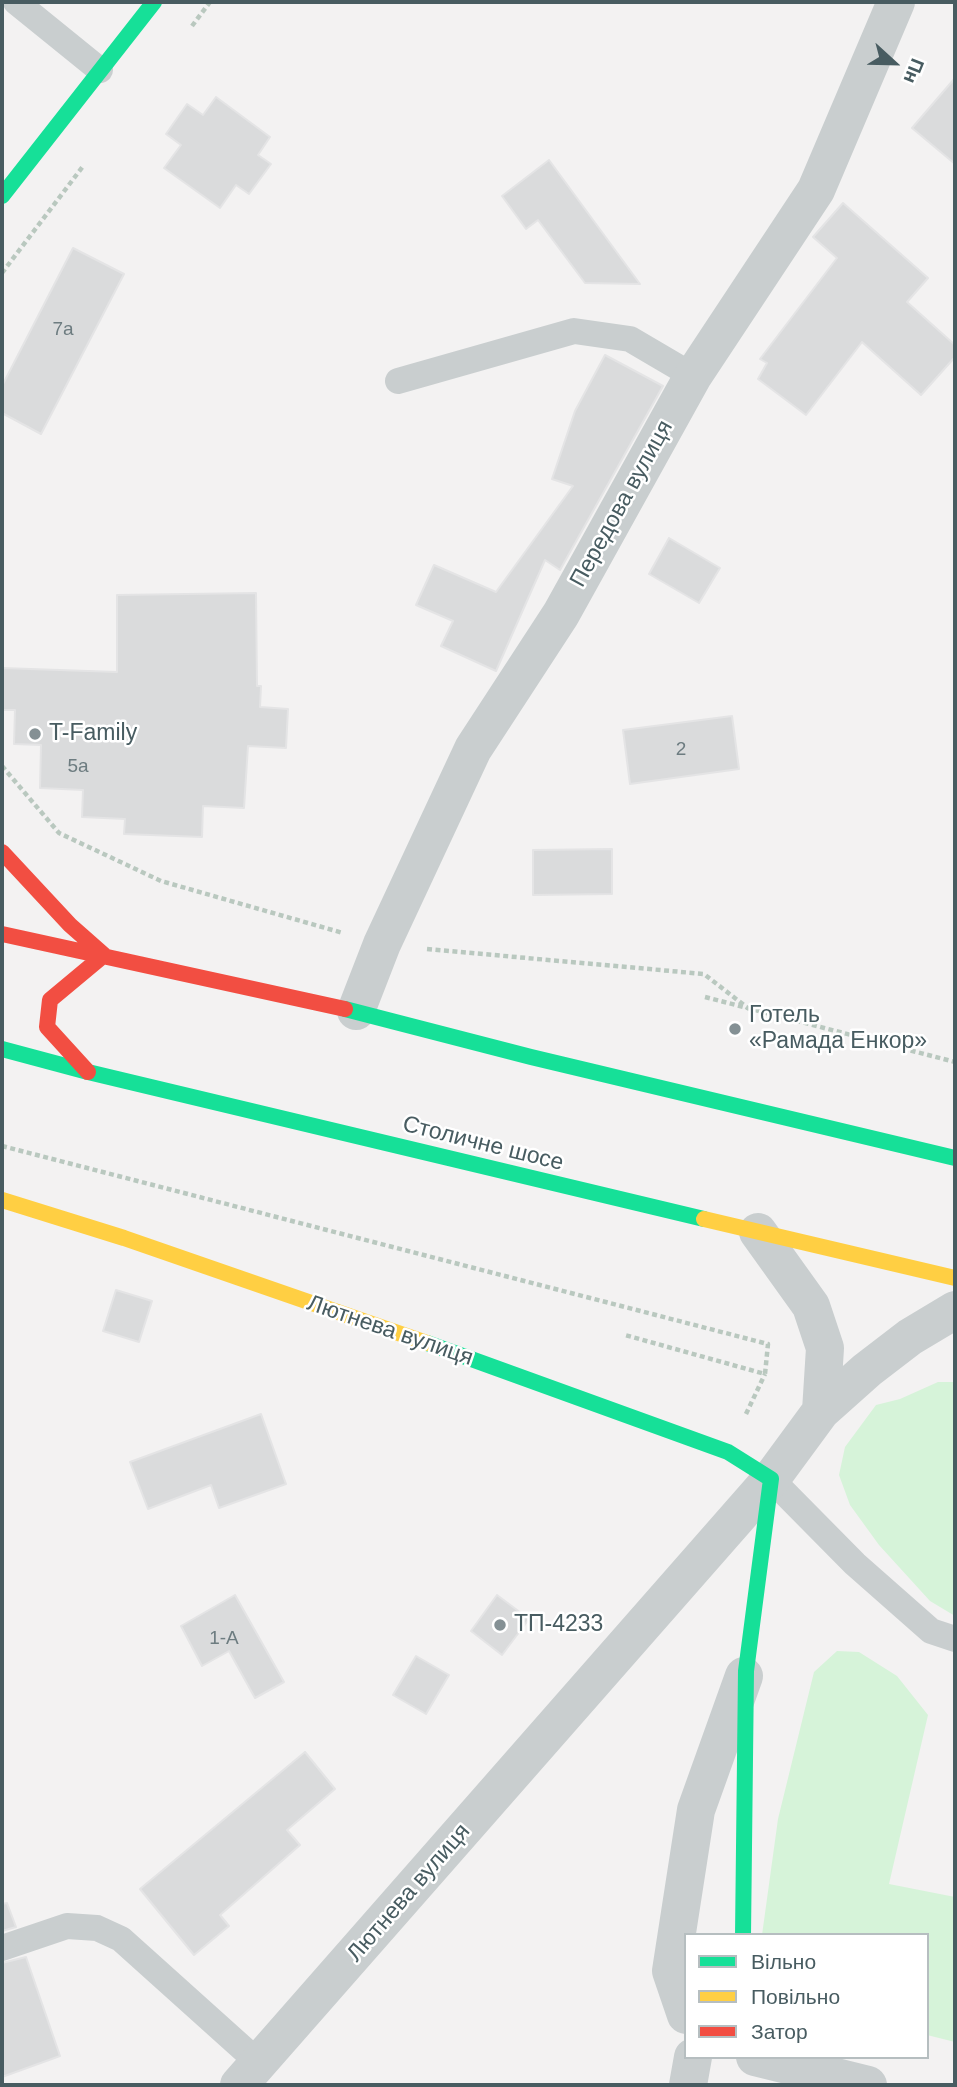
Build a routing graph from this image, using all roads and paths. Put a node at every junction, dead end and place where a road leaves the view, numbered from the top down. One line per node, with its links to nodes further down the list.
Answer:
1 (16, 2): 4 (lane)
2 (154, 2): 4 (main road)
3 (896, 2): 6 (street, Передова вулиця)
4 (100, 70): 5 (main road)
5 (2, 196)
6 (693, 376): 7 (lane); 12 (street, Передова вулиця)
7 (398, 381)
8 (2, 852): 10 (main road)
9 (2, 934): 10 (main road)
10 (104, 955): 12 (main road); 15 (main road)
11 (705, 997): 14 (path)
12 (356, 1012): 17 (main road)
13 (2, 1049): 15 (main road, Столичне шосе)
14 (955, 1062)
15 (89, 1072): 19 (main road, Столичне шосе)
16 (2, 1146): 23 (path)
17 (955, 1158)
18 (2, 1200): 26 (main road, Лютнева вулиця)
19 (758, 1232): 20 (main road, Столичне шосе); 24 (street)
20 (955, 1278)
21 (955, 1310): 24 (street, Лютнева вулиця)
22 (625, 1335): 23 (path)
23 (765, 1374): 25 (path)
24 (821, 1410): 26 (street, Лютнева вулиця)
25 (746, 1414)
26 (771, 1479): 27 (lane); 28 (main road); 34 (street, Лютнева вулиця)
27 (955, 1639)
28 (746, 1671): 29 (main road); 31 (street)
29 (743, 1933)
30 (2, 1948): 34 (lane)
31 (684, 2009)
32 (693, 2059): 35 (street)
33 (763, 2059): 36 (street)
34 (249, 2074)
35 (688, 2085)
36 (868, 2085)

